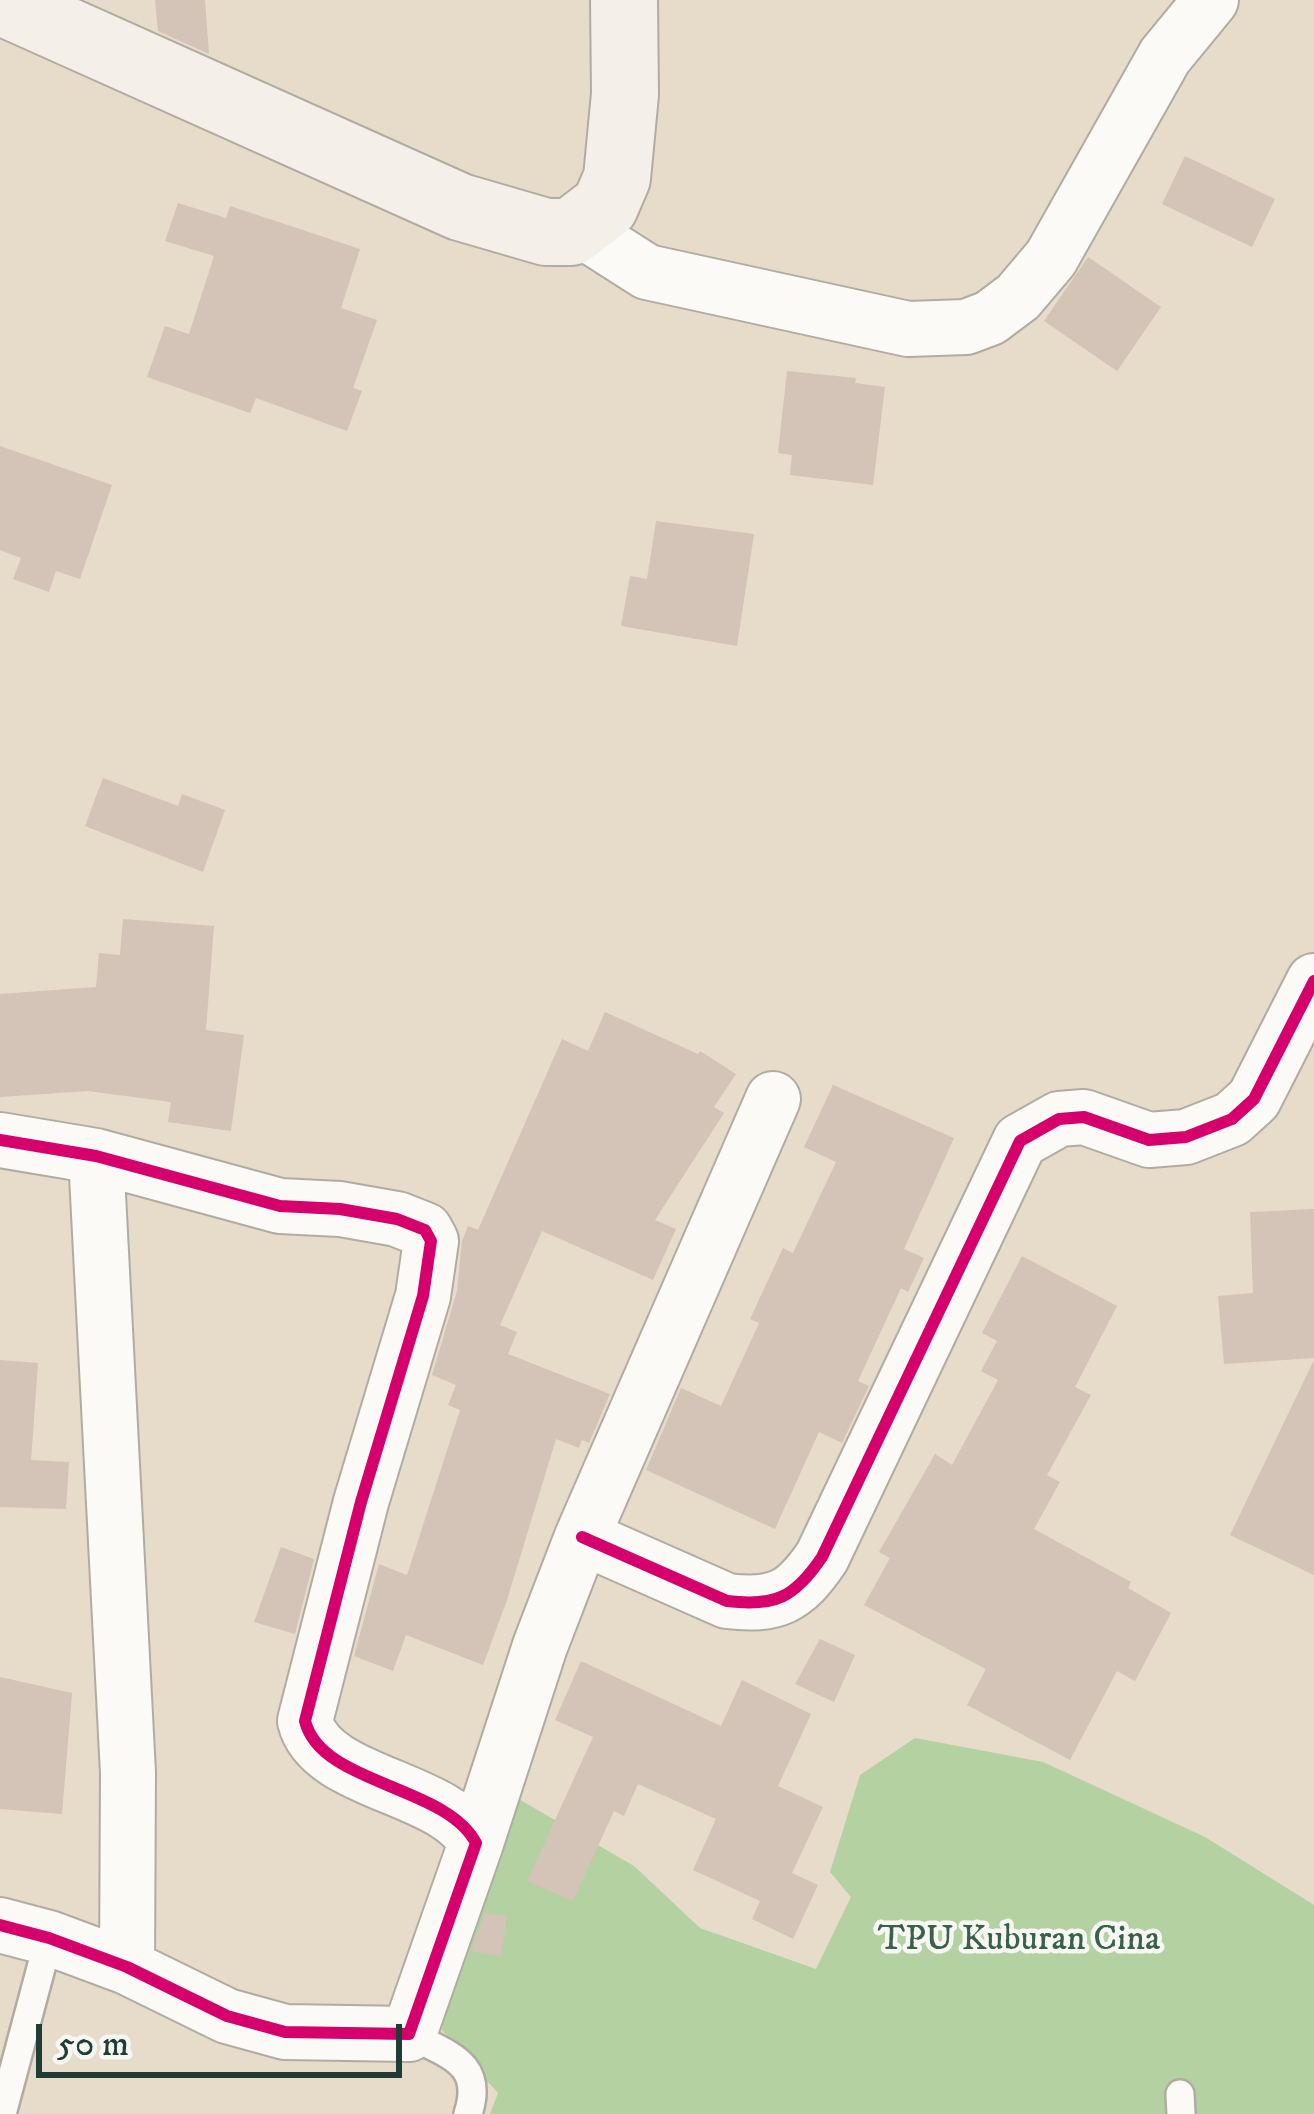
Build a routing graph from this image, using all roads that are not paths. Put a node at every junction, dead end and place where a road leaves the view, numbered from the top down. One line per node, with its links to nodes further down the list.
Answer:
1 (624, 0): 4 (street)
2 (1211, 0): 4 (street)
3 (0, 1): 4 (street)
4 (578, 228)
5 (1314, 980): 9 (street)
6 (773, 1099): 9 (street)
7 (0, 1140): 8 (street)
8 (96, 1156): 10 (street); 12 (street)
9 (582, 1537): 10 (street)
10 (476, 1843): 13 (street)
11 (24, 1932): 12 (street); 14 (lane)
12 (127, 1967): 13 (street)
13 (409, 2034): 15 (lane)
14 (2, 2114)
15 (468, 2114)

